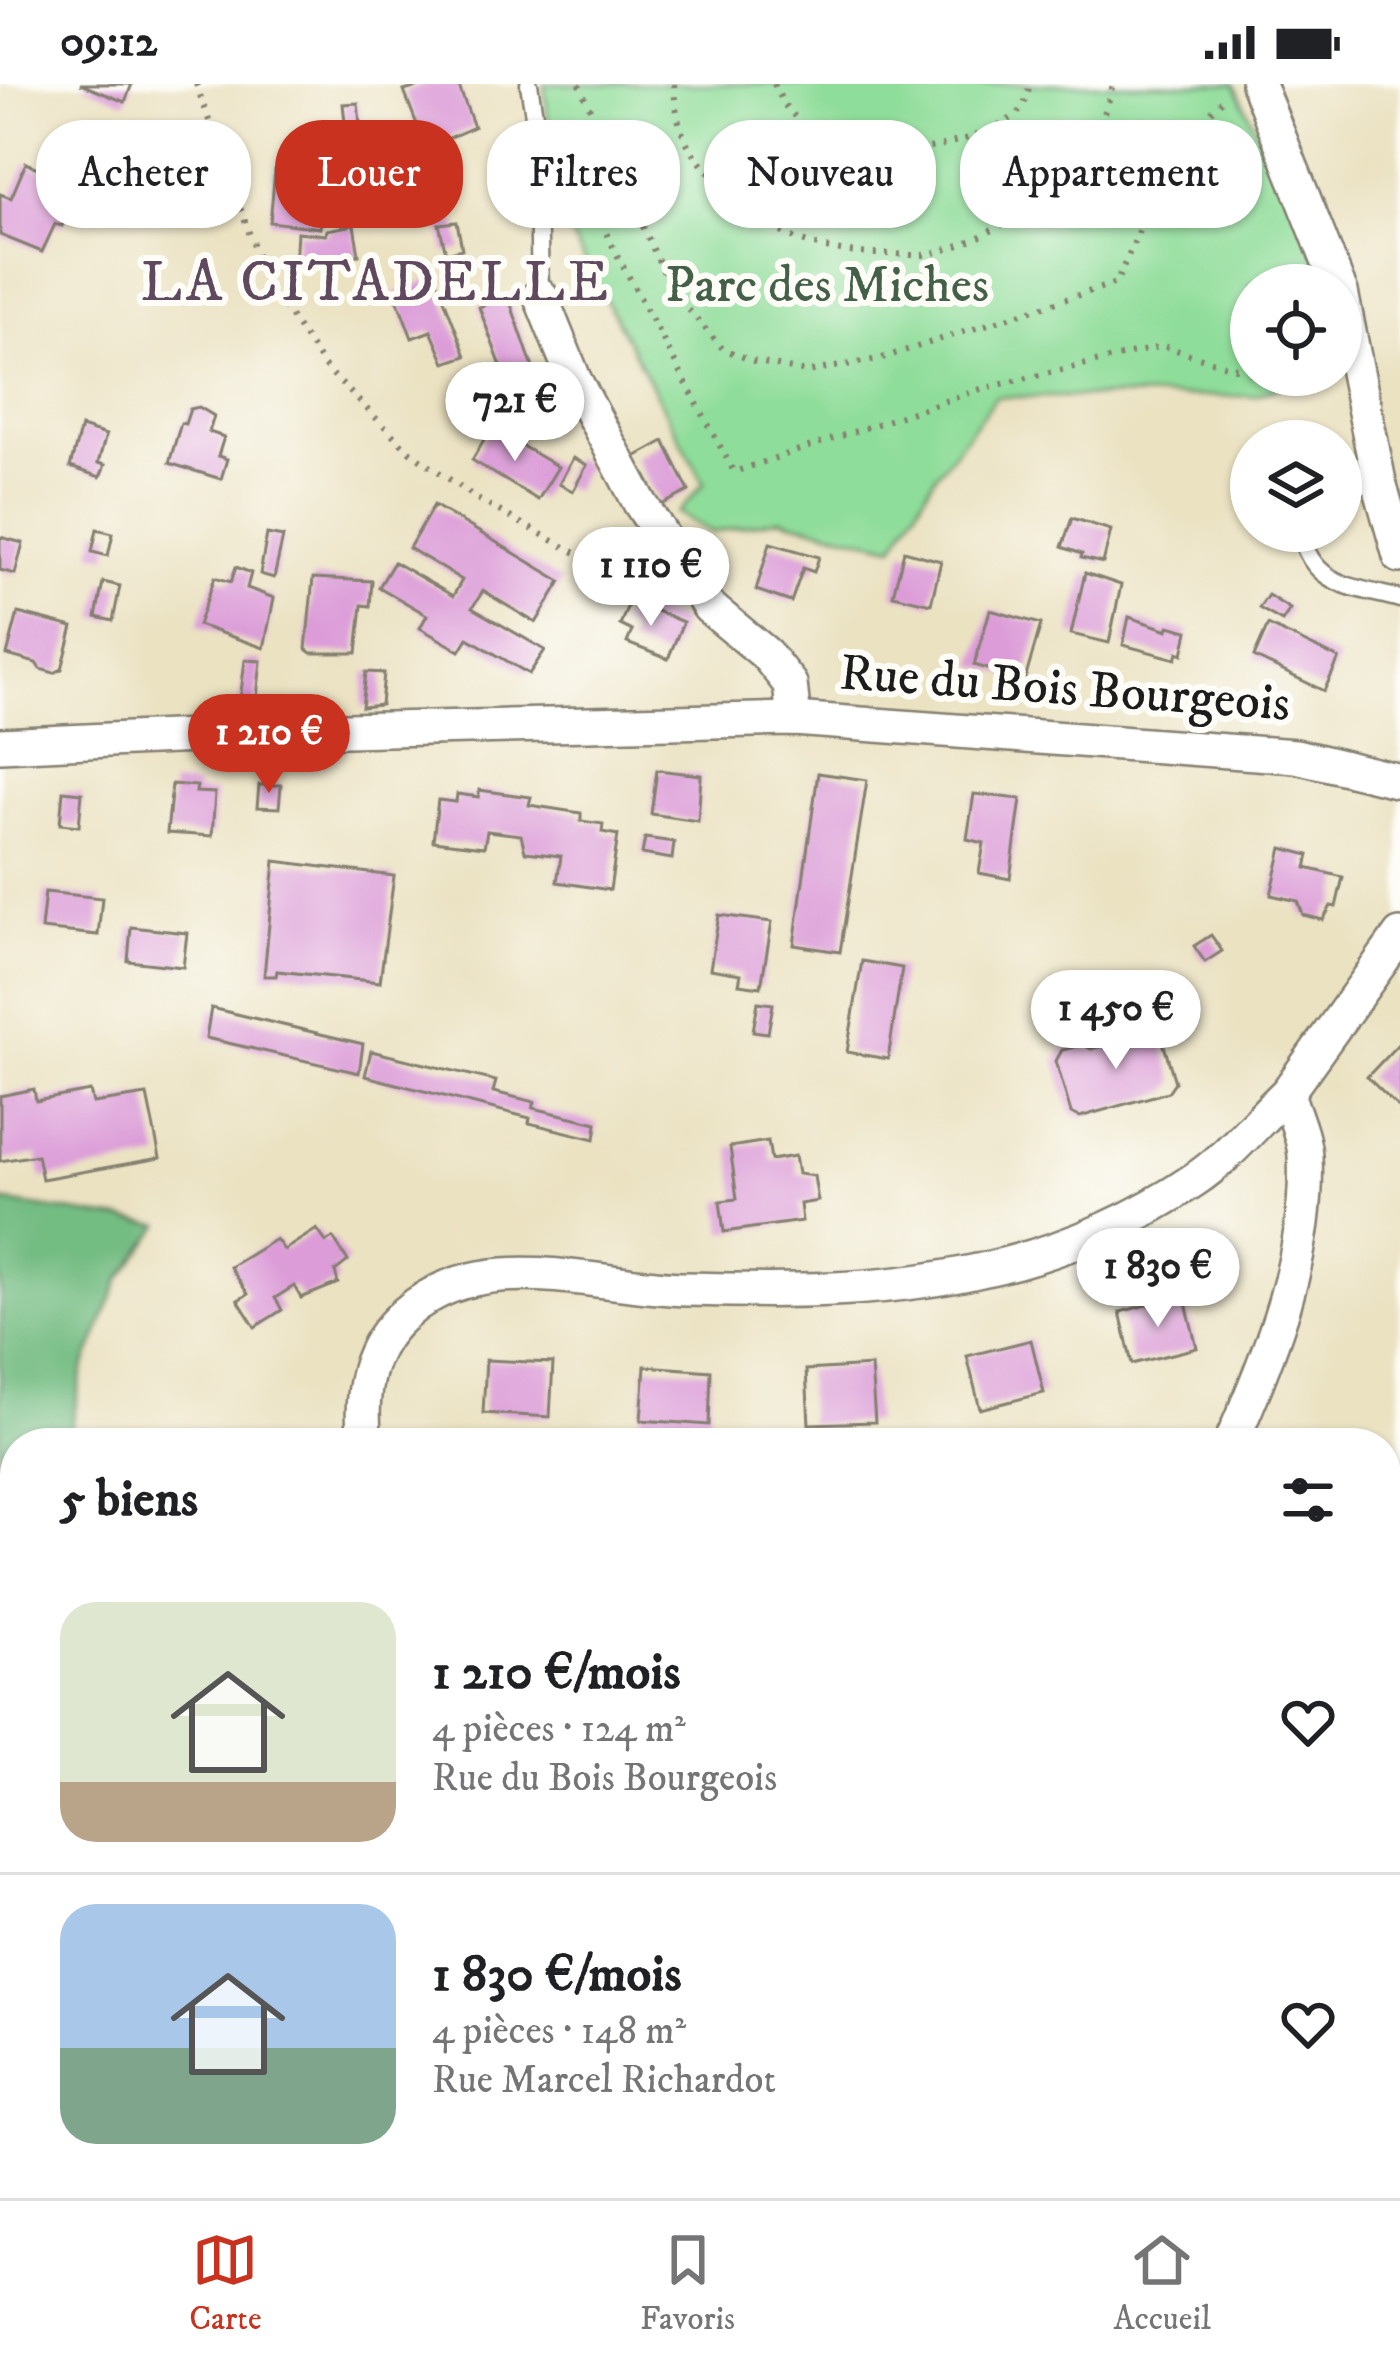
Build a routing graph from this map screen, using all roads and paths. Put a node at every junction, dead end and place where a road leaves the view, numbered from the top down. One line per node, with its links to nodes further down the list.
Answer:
1 (196, 84): 21 (path)
2 (529, 84): 13 (lane)
3 (579, 84): 8 (path)
4 (674, 84): 7 (path)
5 (774, 84): 9 (path)
6 (1029, 84): 10 (path)
7 (1113, 84)
8 (1247, 85): 12 (street)
9 (798, 120)
10 (936, 144)
11 (604, 228): 14 (path)
12 (1329, 264)
13 (540, 295): 21 (street)
14 (1230, 367)
15 (1362, 396): 16 (street)
16 (1379, 482): 17 (lane); 19 (street)
17 (1362, 486)
18 (1304, 552): 20 (lane)
19 (1400, 556)
20 (1400, 599)
21 (710, 608): 22 (street)
22 (794, 719): 23 (street, Rue du Bois Bourgeois); 24 (street, Rue du Bois Bourgeois)
23 (0, 745)
24 (1400, 781)
25 (1399, 938): 26 (street)
26 (1287, 1093): 27 (street); 28 (street)
27 (363, 1428)
28 (1238, 1428)

